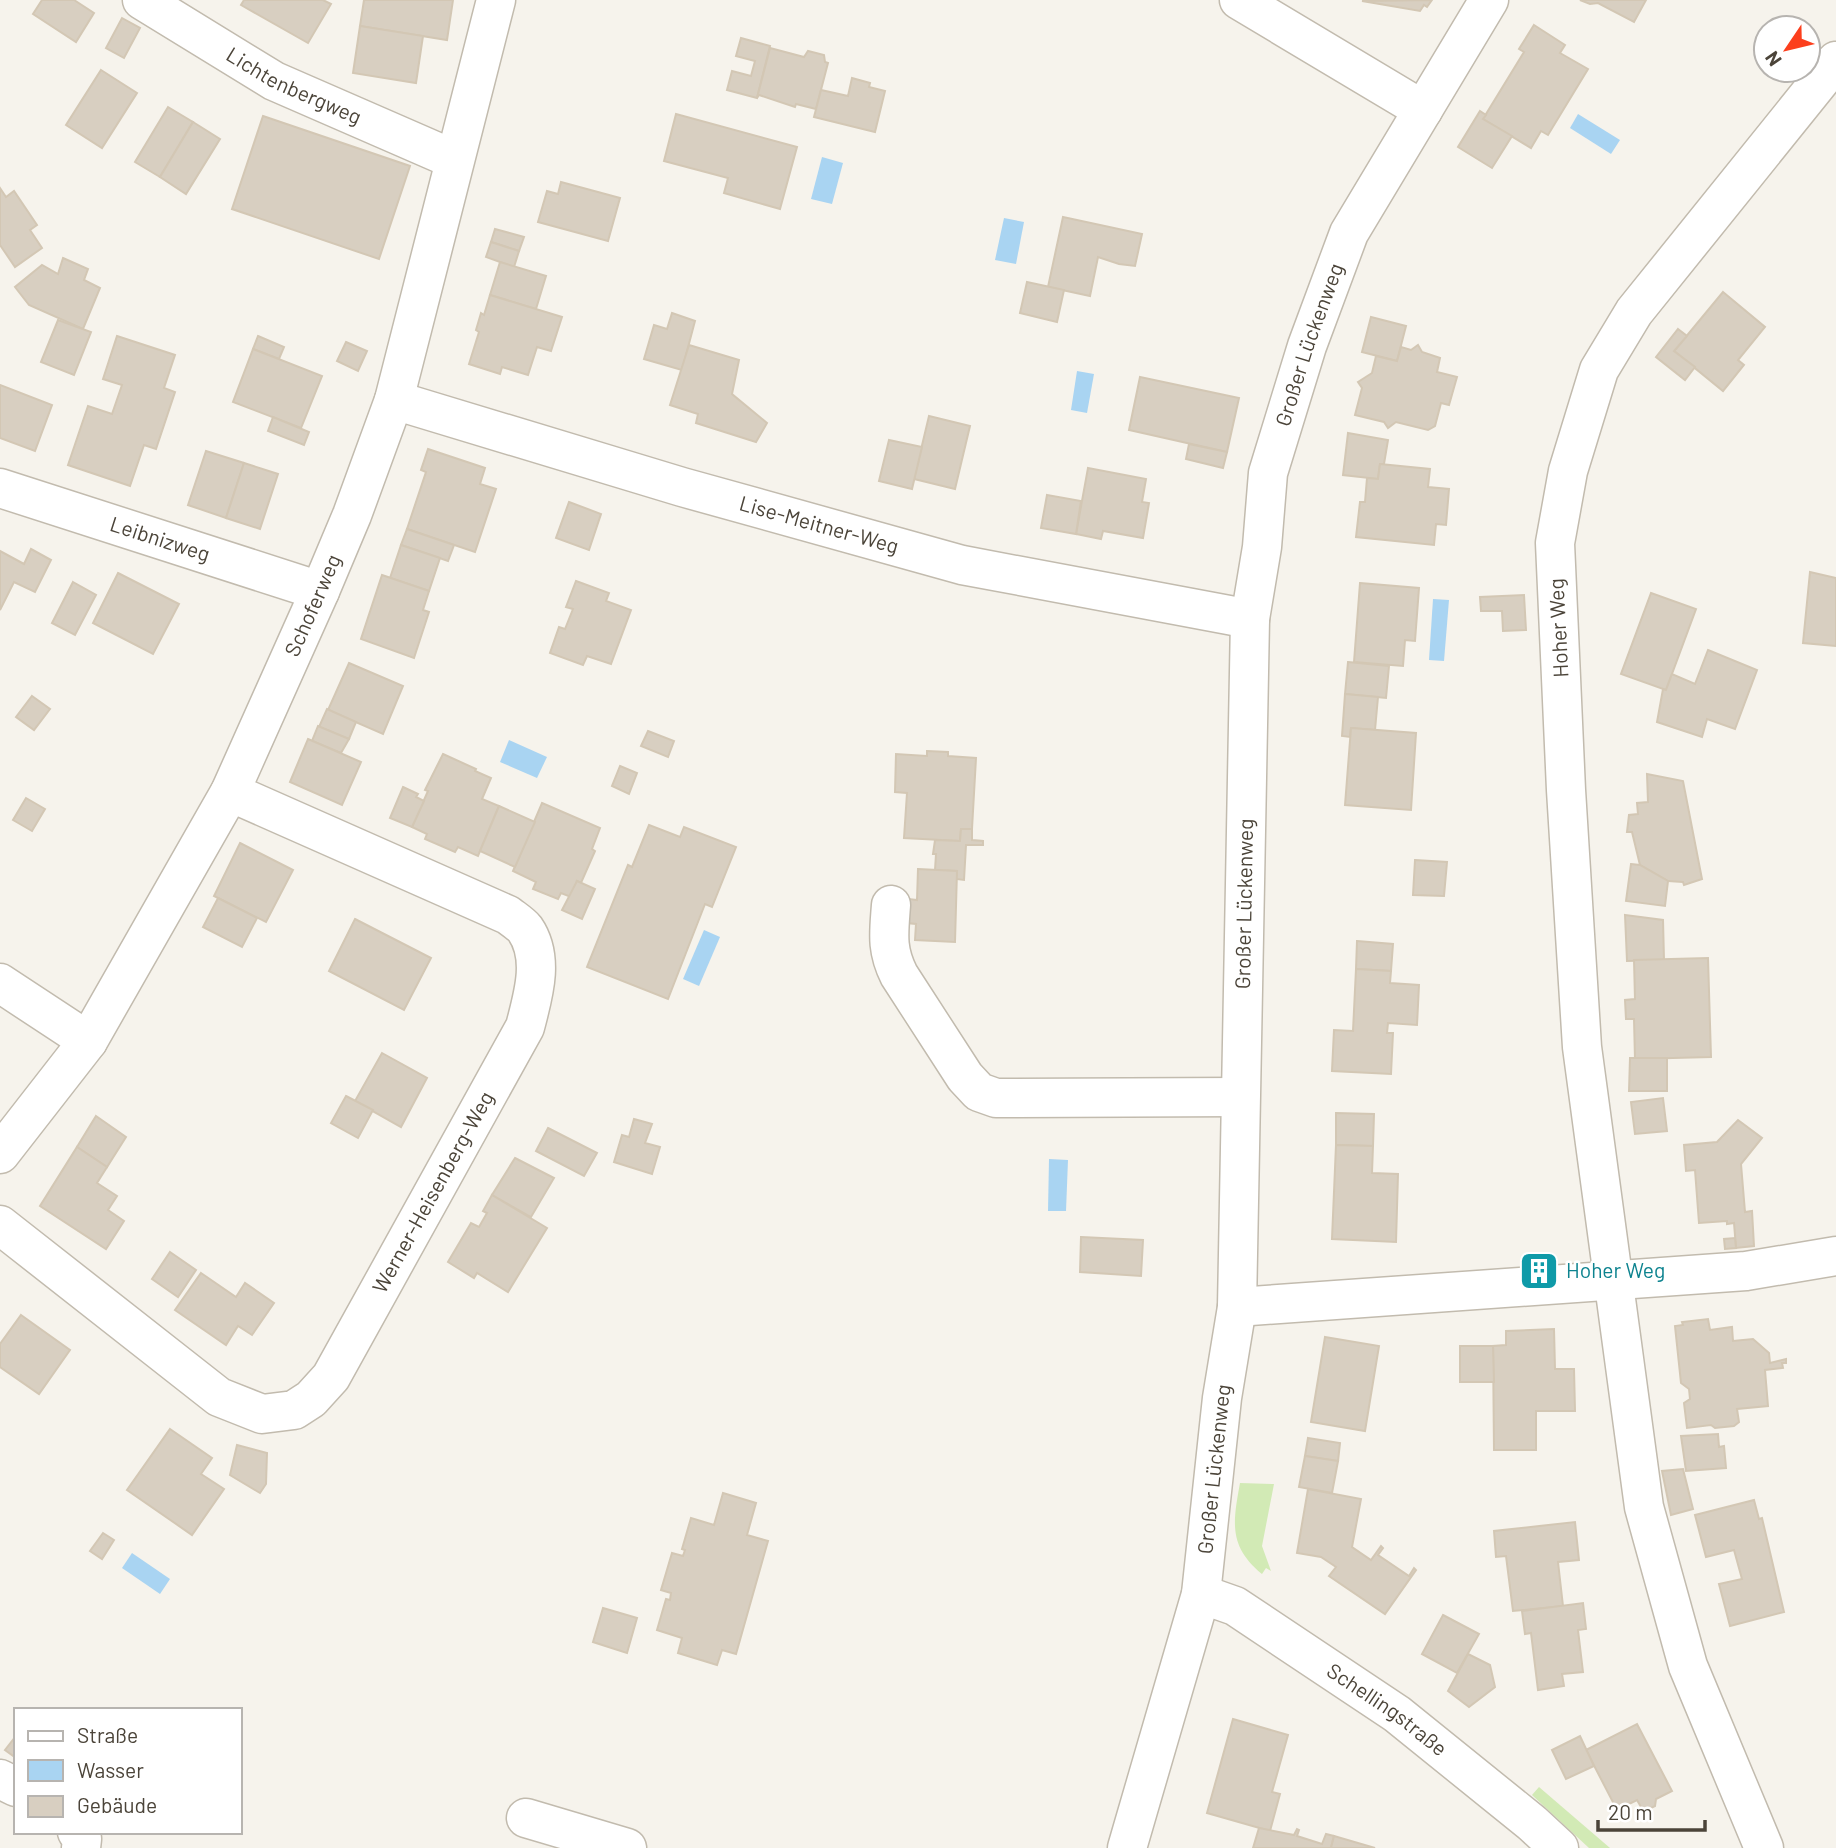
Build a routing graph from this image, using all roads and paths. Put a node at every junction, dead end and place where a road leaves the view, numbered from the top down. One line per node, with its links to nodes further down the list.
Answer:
1 (142, 0): 7 (street, Lichtenbergweg)
2 (496, 0): 7 (street, Schoferweg)
3 (1239, 0): 6 (street)
4 (1489, 0): 6 (street, Großer Lückenweg)
5 (1836, 61): 20 (street, Hoher Weg)
6 (1423, 110): 11 (street, Großer Lückenweg)
7 (453, 159): 8 (street, Schoferweg)
8 (394, 400): 10 (street, Schoferweg); 11 (street, Lise-Meitner-Weg)
9 (0, 488): 10 (street, Leibnizweg)
10 (320, 591): 12 (street, Schoferweg)
11 (1250, 619): 16 (street, Großer Lückenweg)
12 (230, 792): 15 (street, Schoferweg); 18 (street, Werner-Heisenberg-Weg)
13 (891, 905): 16 (street)
14 (0, 983): 15 (street)
15 (88, 1041): 17 (street, Schoferweg)
16 (1241, 1097): 21 (street, Großer Lückenweg)
17 (0, 1154)
18 (0, 1225)
19 (1836, 1256): 20 (street)
20 (1613, 1280): 21 (street); 27 (street, Hoher Weg)
21 (1237, 1307): 22 (street, Großer Lückenweg)
22 (1202, 1594): 25 (street, Großer Lückenweg); 26 (street, Schellingstraße)
23 (526, 1818): 24 (street)
24 (627, 1848)
25 (1127, 1848)
26 (1559, 1848)
27 (1764, 1848)

